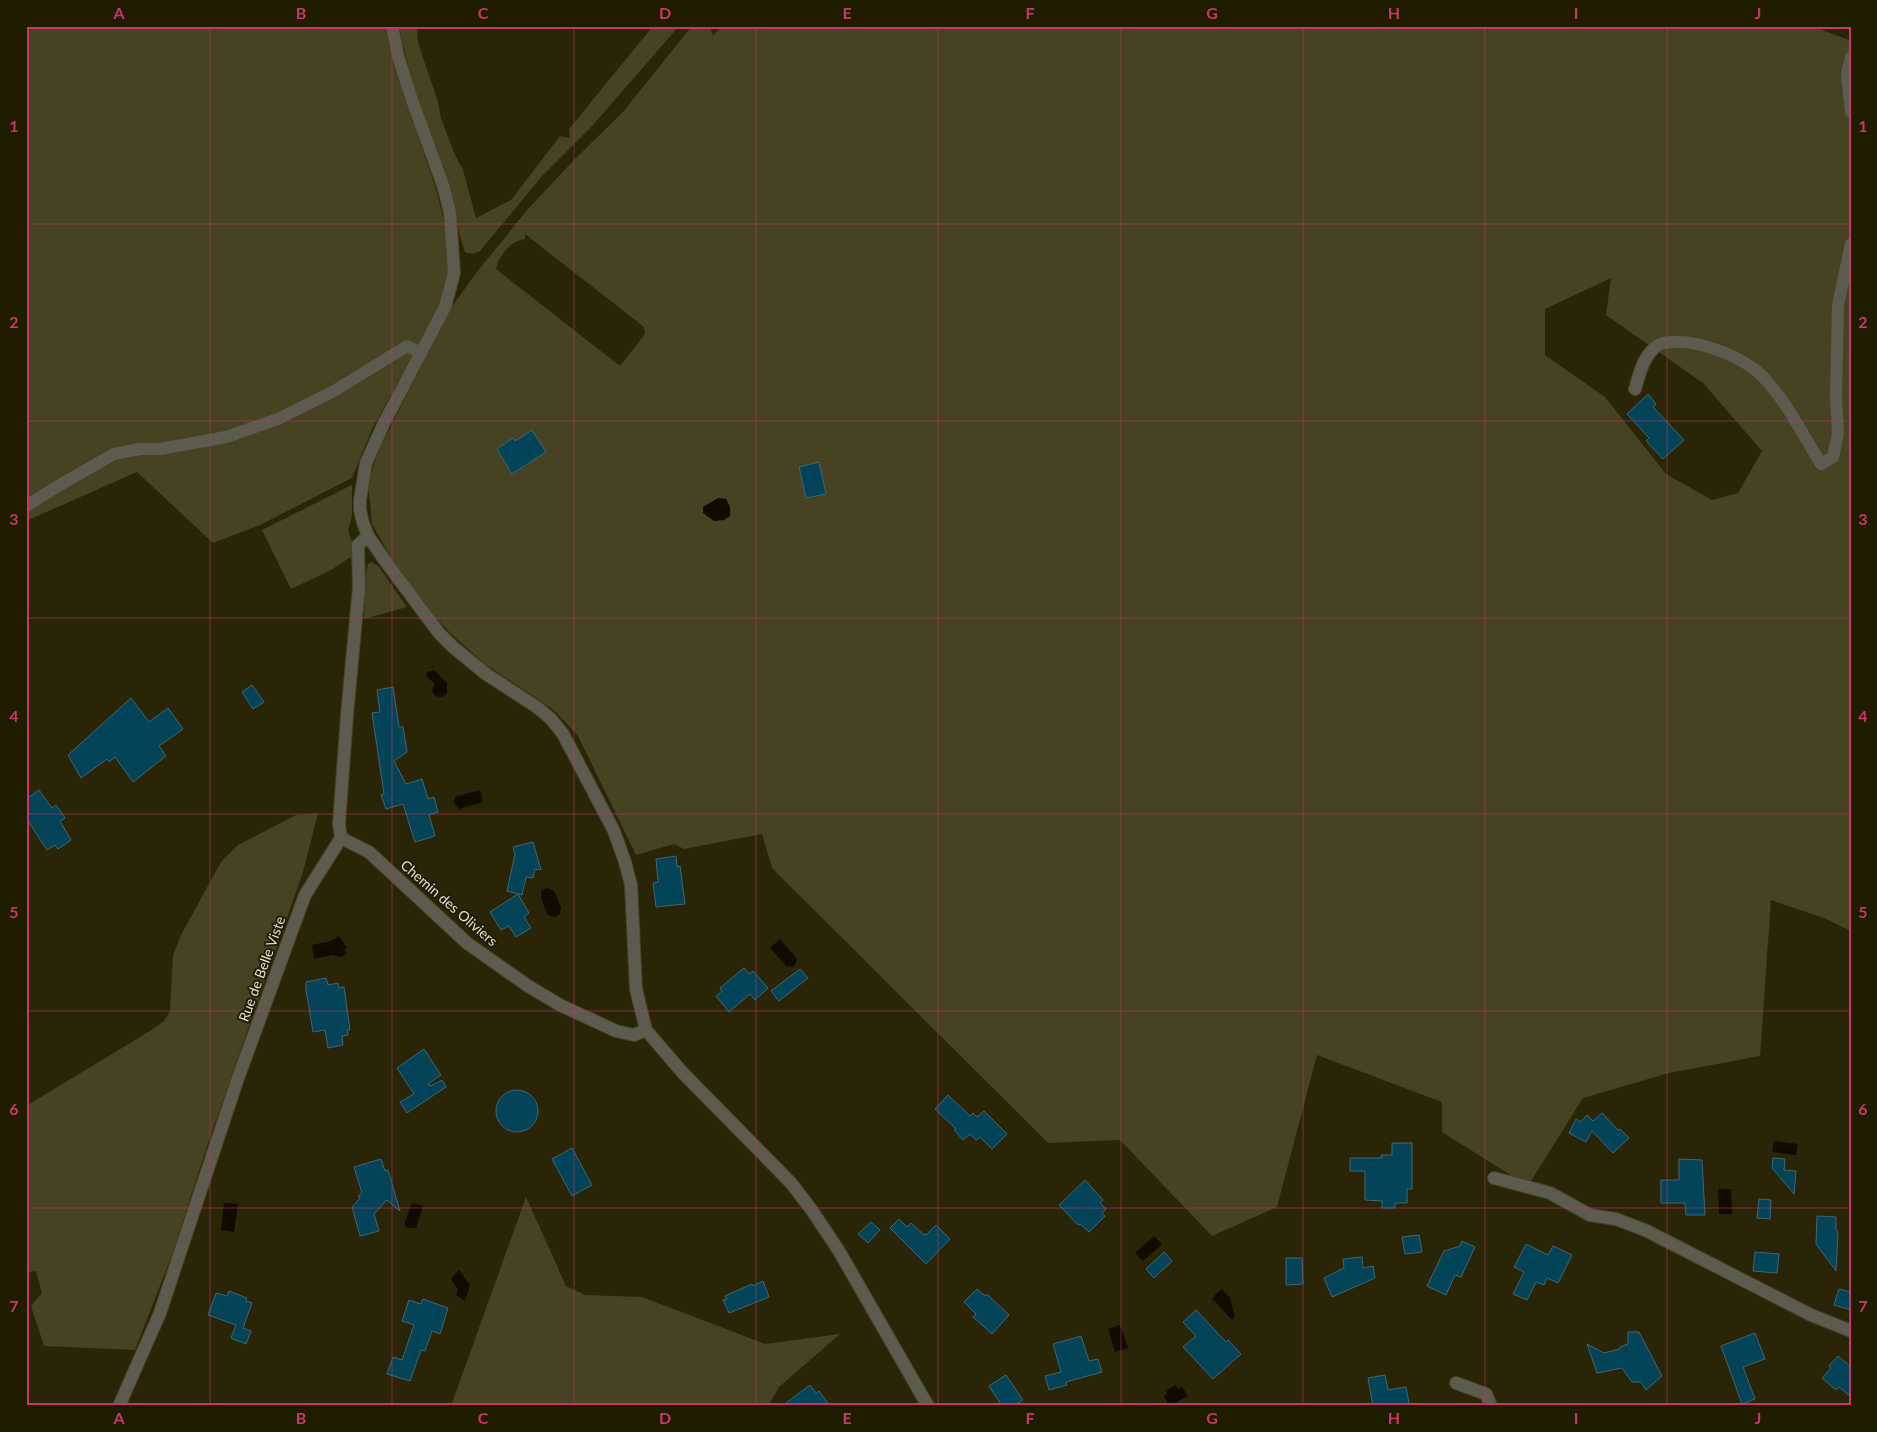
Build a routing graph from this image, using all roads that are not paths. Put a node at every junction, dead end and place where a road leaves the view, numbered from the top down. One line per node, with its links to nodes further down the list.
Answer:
1 (392, 26): 5 (street)
2 (1851, 57): 3 (street)
3 (1851, 112)
4 (1851, 244): 6 (street)
5 (421, 353): 7 (street); 8 (street)
6 (1635, 389)
7 (26, 506)
8 (368, 536): 9 (street); 10 (street)
9 (341, 838): 10 (street, Chemin des Oliviers); 14 (street, Rue de Belle Viste)
10 (646, 1030): 15 (street)
11 (1494, 1178): 12 (street)
12 (1851, 1331)
13 (1456, 1383): 16 (street)
14 (119, 1406)
15 (928, 1406)
16 (1491, 1406)

